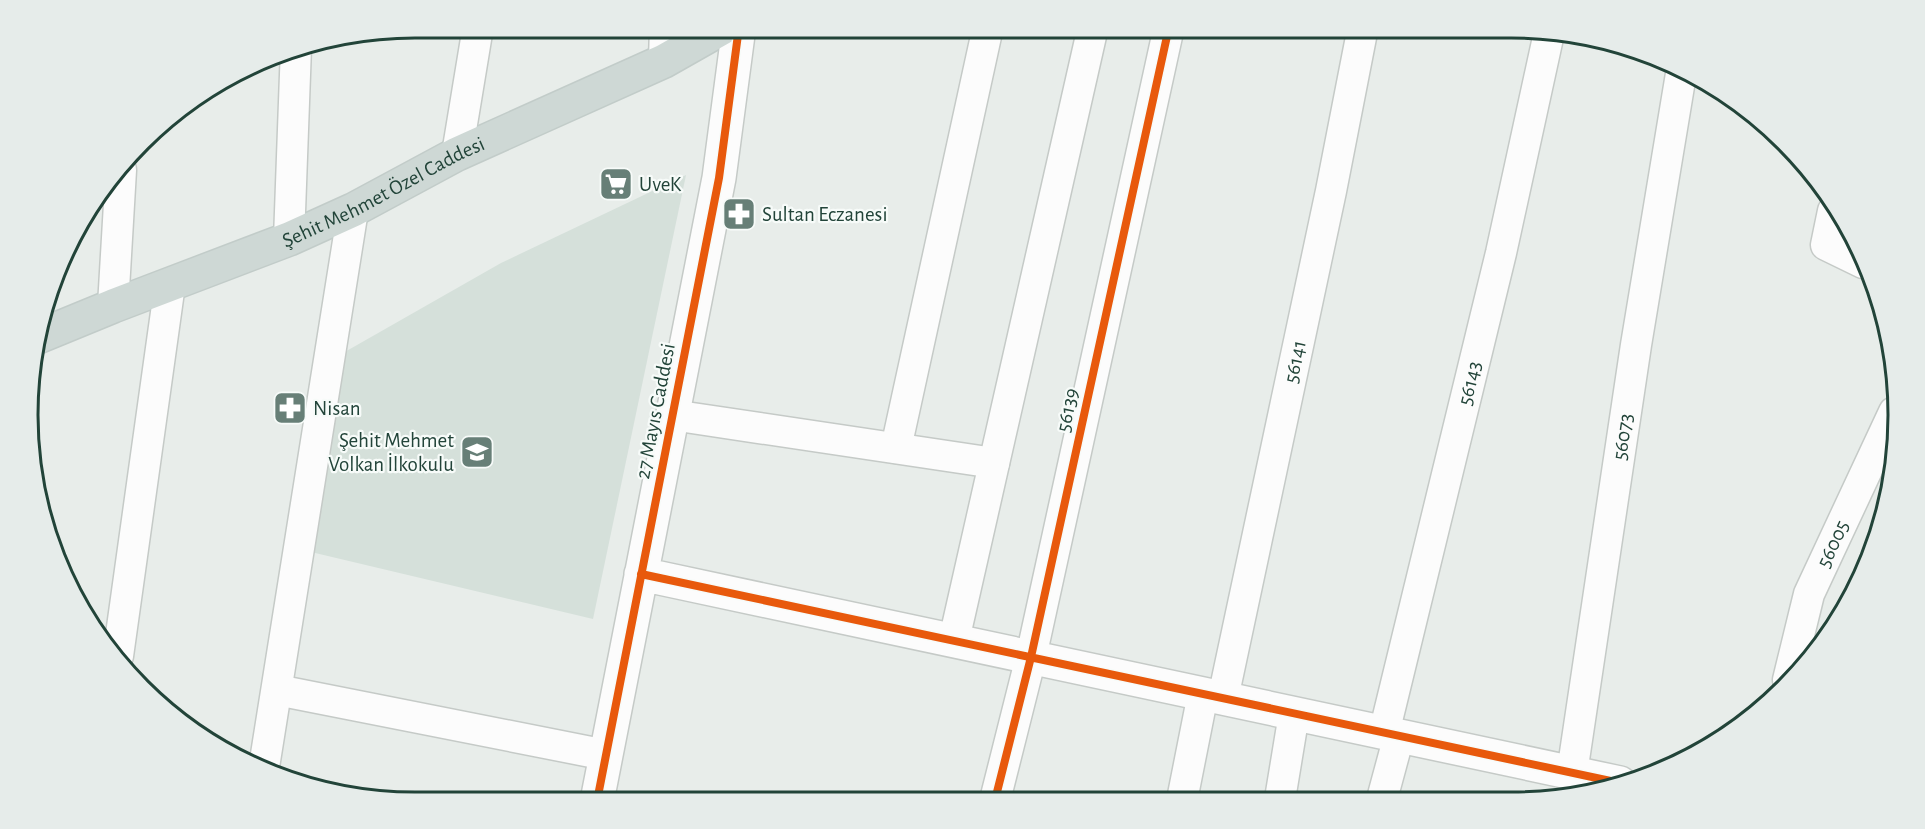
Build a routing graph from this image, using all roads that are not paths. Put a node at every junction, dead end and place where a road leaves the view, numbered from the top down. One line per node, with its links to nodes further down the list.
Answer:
1 (476, 37): 13 (street)
2 (665, 37): 11 (street)
3 (706, 37): 11 (main road, Şehit Mehmet Özel Caddesi)
4 (738, 37): 22 (street, 27 Mayıs Caddesi)
5 (986, 37): 24 (street)
6 (1091, 37): 25 (street)
7 (1167, 37): 29 (street, 56139)
8 (1361, 37): 32 (street, 56141)
9 (1549, 40): 34 (street, 56143)
10 (296, 57): 17 (street)
11 (664, 61): 13 (main road, Şehit Mehmet Özel Caddesi)
12 (1680, 78): 37 (street, 56073)
13 (457, 154): 15 (main road, Şehit Mehmet Özel Caddesi)
14 (120, 179): 20 (street)
15 (353, 210): 17 (main road, Şehit Mehmet Özel Caddesi); 31 (street)
16 (1832, 217): 18 (street)
17 (289, 239): 19 (main road, Şehit Mehmet Özel Caddesi)
18 (1854, 259)
19 (170, 284): 20 (main road, Şehit Mehmet Özel Caddesi); 28 (street)
20 (112, 306): 21 (main road, Şehit Mehmet Özel Caddesi)
21 (47, 333)
22 (672, 415): 24 (street); 26 (street, 27 Mayıs Caddesi)
23 (1888, 426): 30 (street, 56005)
24 (896, 448): 25 (street)
25 (994, 463): 27 (street)
26 (641, 574): 27 (street); 35 (street, 27 Mayıs Caddesi)
27 (954, 640): 29 (street)
28 (119, 649)
29 (1031, 657): 32 (street); 39 (street, 56139)
30 (1797, 659)
31 (277, 690): 35 (street); 36 (street)
32 (1213, 696): 33 (street); 40 (street, 56141)
33 (1294, 714): 34 (street); 41 (street)
34 (1392, 734): 37 (street); 42 (street, 56143)
35 (606, 755): 38 (street, 27 Mayıs Caddesi)
36 (265, 761)
37 (1569, 785)
38 (599, 792)
39 (997, 792)
40 (1184, 792)
41 (1281, 792)
42 (1383, 792)

